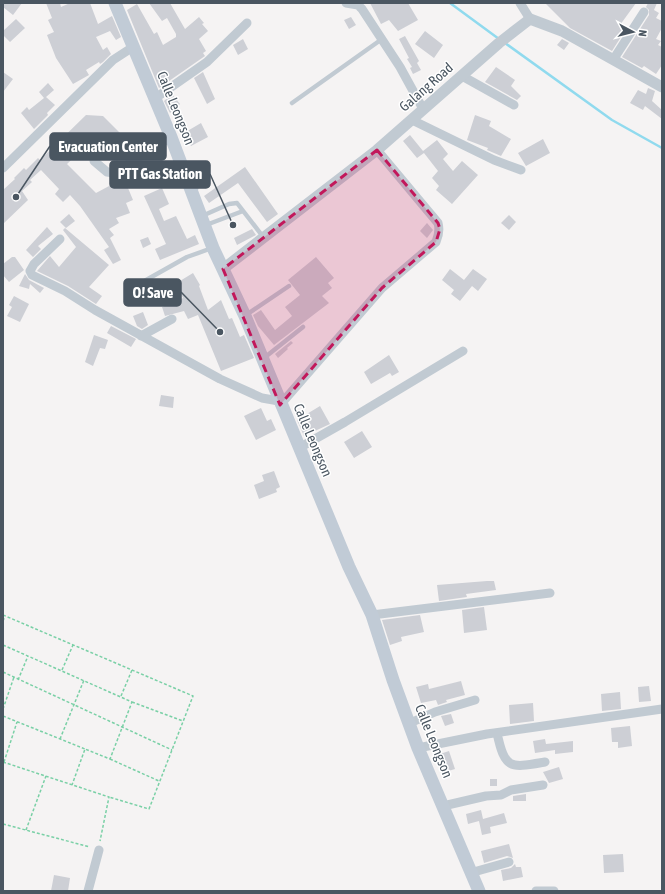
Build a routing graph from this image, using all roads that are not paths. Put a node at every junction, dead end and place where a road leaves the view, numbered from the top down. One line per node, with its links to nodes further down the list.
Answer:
1 (346, 3): 7 (street)
2 (520, 3): 5 (street)
3 (118, 4): 8 (main road, Calle Leongson)
4 (644, 12): 9 (street)
5 (528, 20): 9 (street); 10 (street, Galang Road)
6 (247, 23): 12 (street)
7 (382, 39): 13 (lane); 15 (street)
8 (134, 47): 12 (main road, Calle Leongson); 20 (street)
9 (613, 60): 11 (street)
10 (462, 76): 14 (street); 15 (street, Galang Road)
11 (662, 87)
12 (154, 99): 17 (main road, Calle Leongson)
13 (292, 103)
14 (514, 105)
15 (423, 110): 16 (street, Galang Road)
16 (412, 120): 18 (street, Galang Road); 21 (street)
17 (170, 136): 19 (street); 23 (main road, Calle Leongson)
18 (377, 150): 24 (street, Galang Road); 36 (street)
19 (94, 161)
20 (3, 168)
21 (521, 170)
22 (243, 211): 23 (lane); 23 (lane); 24 (lane)
23 (203, 221): 26 (main road, Calle Leongson)
24 (264, 238): 27 (street, Galang Road)
25 (60, 239): 33 (street)
26 (213, 248): 27 (main road, Calle Leongson); 28 (lane)
27 (223, 269): 30 (main road, Calle Leongson)
28 (138, 284)
29 (289, 286): 30 (lane)
30 (245, 316): 35 (main road, Calle Leongson)
31 (172, 319): 33 (street)
32 (303, 327): 35 (lane)
33 (141, 336): 36 (street)
34 (463, 351): 37 (street)
35 (262, 359): 36 (main road, Calle Leongson)
36 (280, 403): 37 (main road, Calle Leongson)
37 (299, 448): 39 (main road, Calle Leongson)
38 (550, 593): 39 (street)
39 (372, 615): 42 (main road, Calle Leongson)
40 (475, 700): 42 (street)
41 (662, 710): 43 (street)
42 (410, 723): 44 (main road, Calle Leongson)
43 (497, 733): 44 (street); 45 (street)
44 (418, 748): 47 (main road, Calle Leongson)
45 (545, 762)
46 (543, 785): 47 (street)
47 (443, 806): 50 (main road, Calle Leongson)
48 (99, 850): 51 (street)
49 (510, 862): 50 (street)
50 (470, 873): 52 (main road, Calle Leongson)
51 (88, 891)
52 (479, 891)
53 (536, 891): 54 (street)
54 (554, 891)

